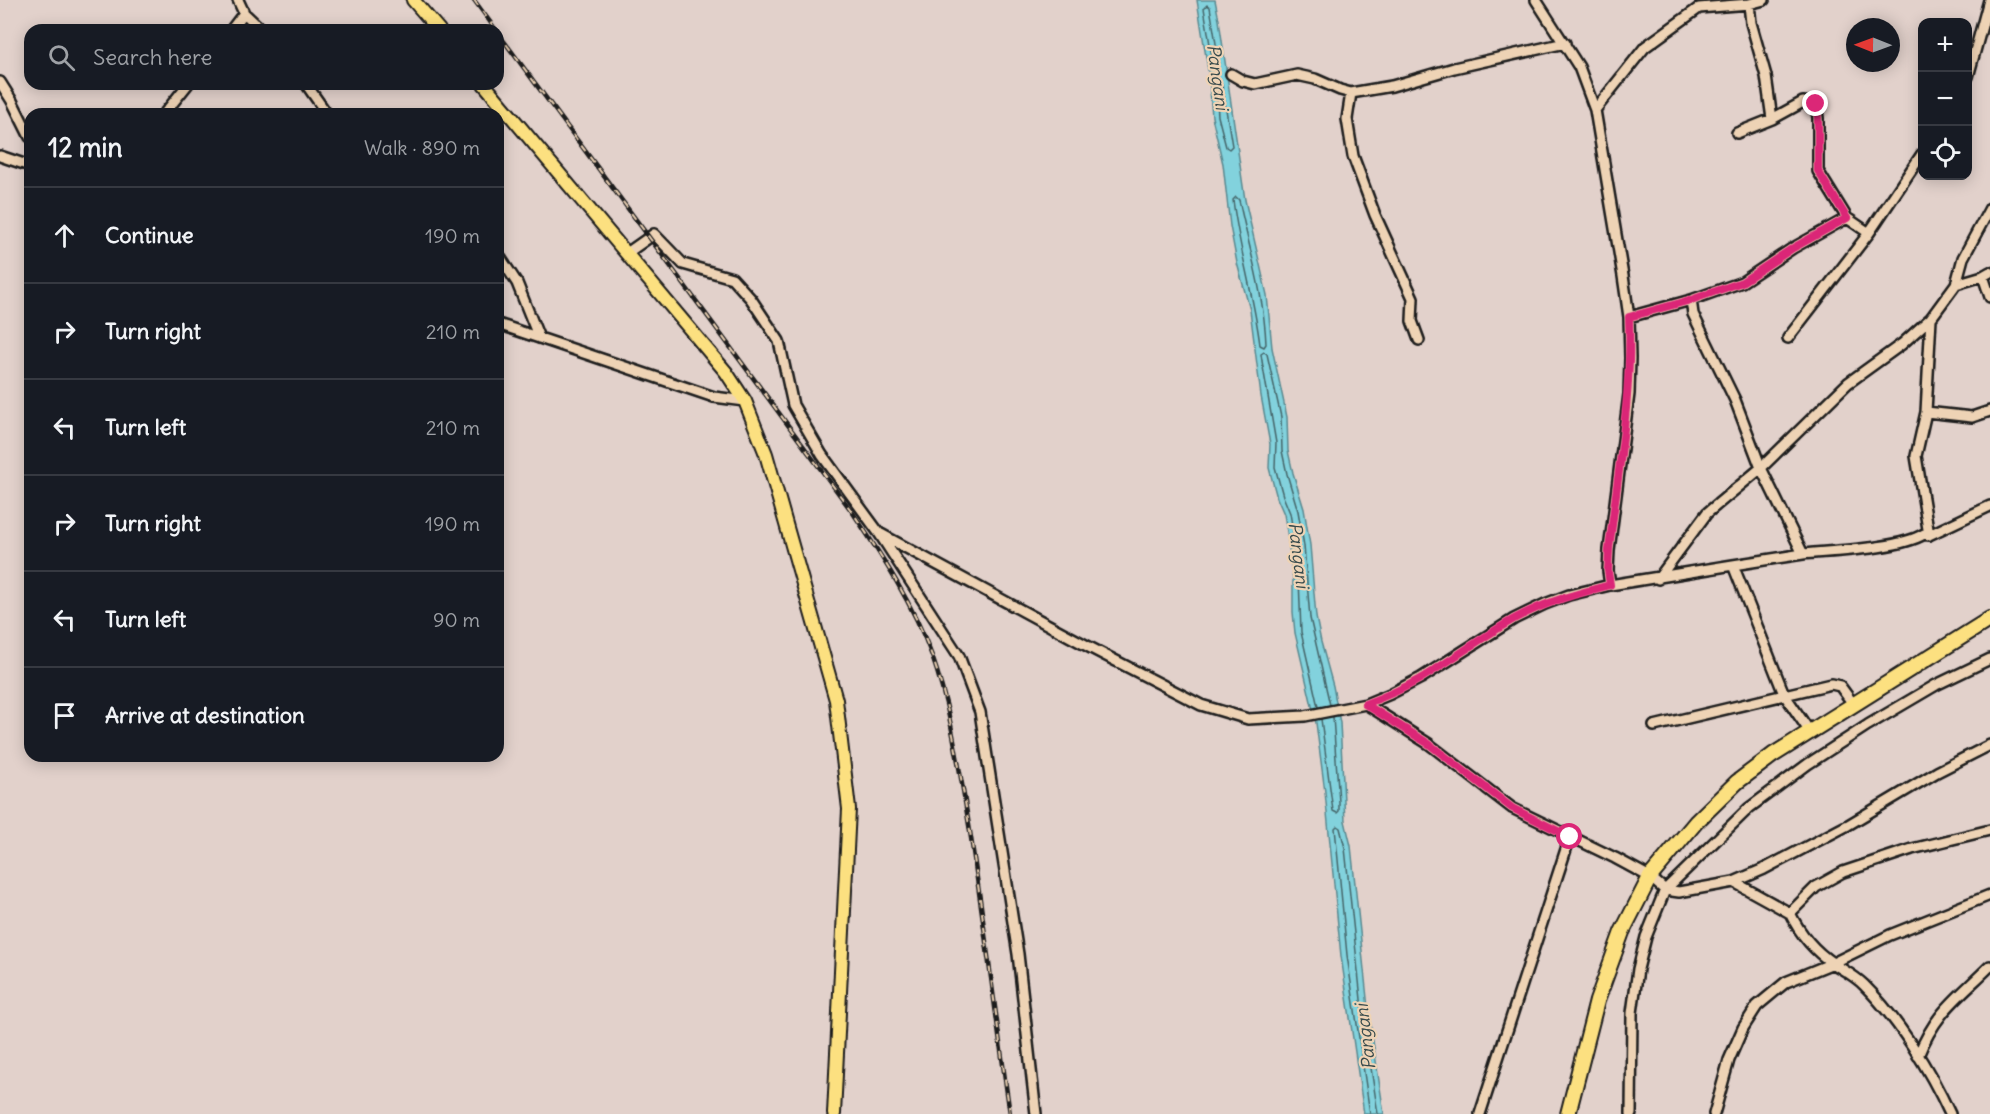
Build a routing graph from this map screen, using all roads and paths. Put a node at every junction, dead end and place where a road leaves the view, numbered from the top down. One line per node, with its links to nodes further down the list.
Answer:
1 (237, 0): 7 (street)
2 (413, 0): 10 (main road)
3 (1536, 0): 11 (street)
4 (1764, 0): 6 (street)
5 (1989, 0): 12 (street)
6 (1749, 4): 21 (street); 22 (street)
7 (244, 13): 8 (street); 9 (street)
8 (236, 24)
9 (256, 24)
10 (434, 24)
11 (1564, 43): 18 (street); 21 (street)
12 (1969, 72)
13 (1231, 74): 18 (street)
14 (0, 82): 23 (street)
15 (183, 90): 19 (street)
16 (310, 90): 20 (street)
17 (489, 90): 31 (main road)
18 (1351, 93): 42 (street)
19 (169, 108)
20 (323, 108)
21 (1595, 110): 37 (street)
22 (1772, 119): 24 (street); 29 (street)
23 (24, 125)
24 (1737, 133)
25 (0, 156): 27 (street)
26 (1918, 161): 30 (street)
27 (24, 164)
28 (1990, 208): 34 (street)
29 (1847, 218): 30 (street); 36 (street)
30 (1869, 233): 41 (street)
31 (627, 253): 43 (main road); 48 (street)
32 (504, 263): 40 (street)
33 (1986, 274): 34 (street); 35 (street)
34 (1956, 284): 38 (street)
35 (1990, 297)
36 (1691, 300): 37 (street); 46 (street)
37 (1629, 317): 53 (street)
38 (1931, 318): 45 (street); 46 (street)
39 (504, 326): 40 (street)
40 (539, 338): 43 (street)
41 (1788, 338)
42 (1419, 340)
43 (745, 401): 73 (main road)
44 (1990, 411): 45 (street)
45 (1926, 412): 49 (street)
46 (1761, 468): 50 (street); 52 (street)
47 (1990, 507): 49 (street)
48 (879, 533): 57 (street); 74 (street)
49 (1929, 536): 50 (street)
50 (1803, 554): 51 (street)
51 (1732, 565): 52 (street); 56 (street)
52 (1658, 579): 53 (street)
53 (1610, 585): 57 (street)
54 (1990, 619): 58 (highway)
55 (1990, 659): 66 (street)
56 (1784, 694): 58 (street); 59 (street); 60 (street)
57 (1365, 704): 63 (street)
58 (1854, 705): 60 (highway)
59 (1654, 726)
60 (1810, 732): 64 (highway)
61 (1990, 745): 65 (street)
62 (1990, 830): 68 (street)
63 (1570, 837): 64 (street); 75 (street)
64 (1650, 877): 66 (street); 72 (highway)
65 (1734, 882): 66 (street); 68 (street)
66 (1665, 890): 76 (street)
67 (1990, 895): 69 (street)
68 (1790, 913): 69 (street)
69 (1833, 963): 71 (street); 77 (street)
70 (1990, 966): 71 (street)
71 (1918, 1056): 78 (street)
72 (1569, 1113)
73 (834, 1114)
74 (1036, 1114)
75 (1480, 1114)
76 (1631, 1114)
77 (1714, 1114)
78 (1950, 1114)

